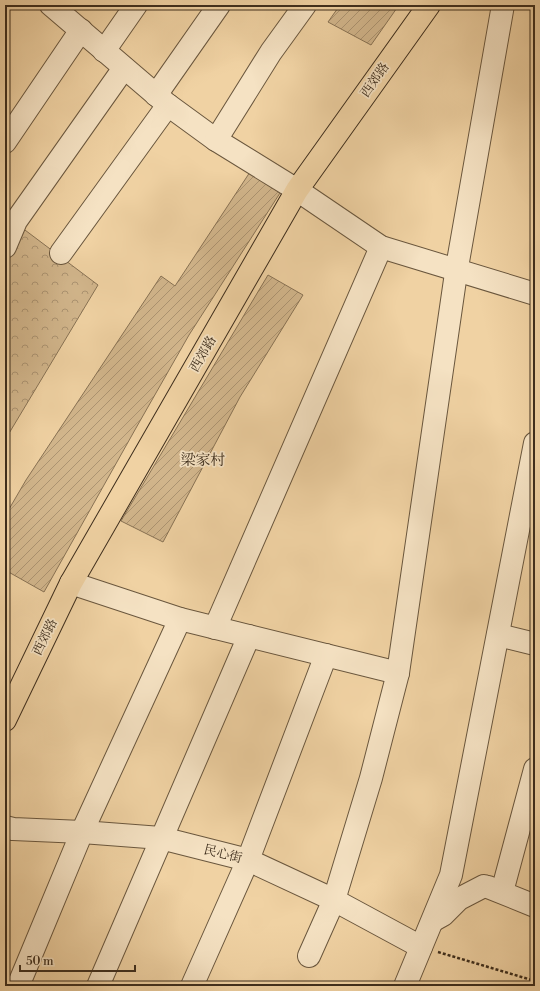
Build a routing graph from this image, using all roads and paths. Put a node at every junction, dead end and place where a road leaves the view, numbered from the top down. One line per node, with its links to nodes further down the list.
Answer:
1 (51, 5): 7 (street)
2 (136, 5): 8 (street)
3 (219, 5): 10 (street)
4 (305, 5): 11 (street)
5 (429, 5): 13 (main road, 西郊路)
6 (503, 5): 17 (street)
7 (80, 30): 8 (street); 12 (street)
8 (104, 51): 9 (street)
9 (124, 68): 10 (street); 14 (street)
10 (162, 100): 11 (street); 16 (street)
11 (216, 140): 13 (street)
12 (5, 142)
13 (297, 190): 15 (street); 20 (main road, 西郊路)
14 (5, 247)
15 (381, 247): 17 (street); 22 (street)
16 (61, 253)
17 (456, 270): 18 (street); 27 (street)
18 (535, 294)
19 (535, 442): 23 (street)
20 (71, 583): 21 (street); 28 (main road, 西郊路)
21 (180, 619): 22 (street); 31 (street)
22 (215, 628): 24 (street)
23 (498, 635): 25 (street); 34 (street)
24 (249, 636): 26 (street); 32 (street)
25 (535, 644)
26 (326, 655): 27 (street); 33 (street)
27 (398, 673): 36 (street)
28 (5, 720)
29 (535, 769): 35 (street)
30 (5, 827): 31 (street, 民心街)
31 (82, 832): 32 (street, 民心街); 43 (street)
32 (161, 838): 33 (street, 民心街); 44 (street)
33 (248, 860): 36 (street, 民心街); 45 (street)
34 (451, 875): 35 (street); 38 (street)
35 (493, 889): 37 (street); 38 (street)
36 (334, 900): 39 (street, 民心街); 41 (street)
37 (535, 906)
38 (432, 921): 39 (street); 40 (street)
39 (391, 931): 40 (street, 民心街)
40 (421, 947): 42 (path); 46 (street)
41 (310, 956)
42 (535, 981)
43 (18, 986)
44 (98, 986)
45 (192, 986)
46 (405, 986)

